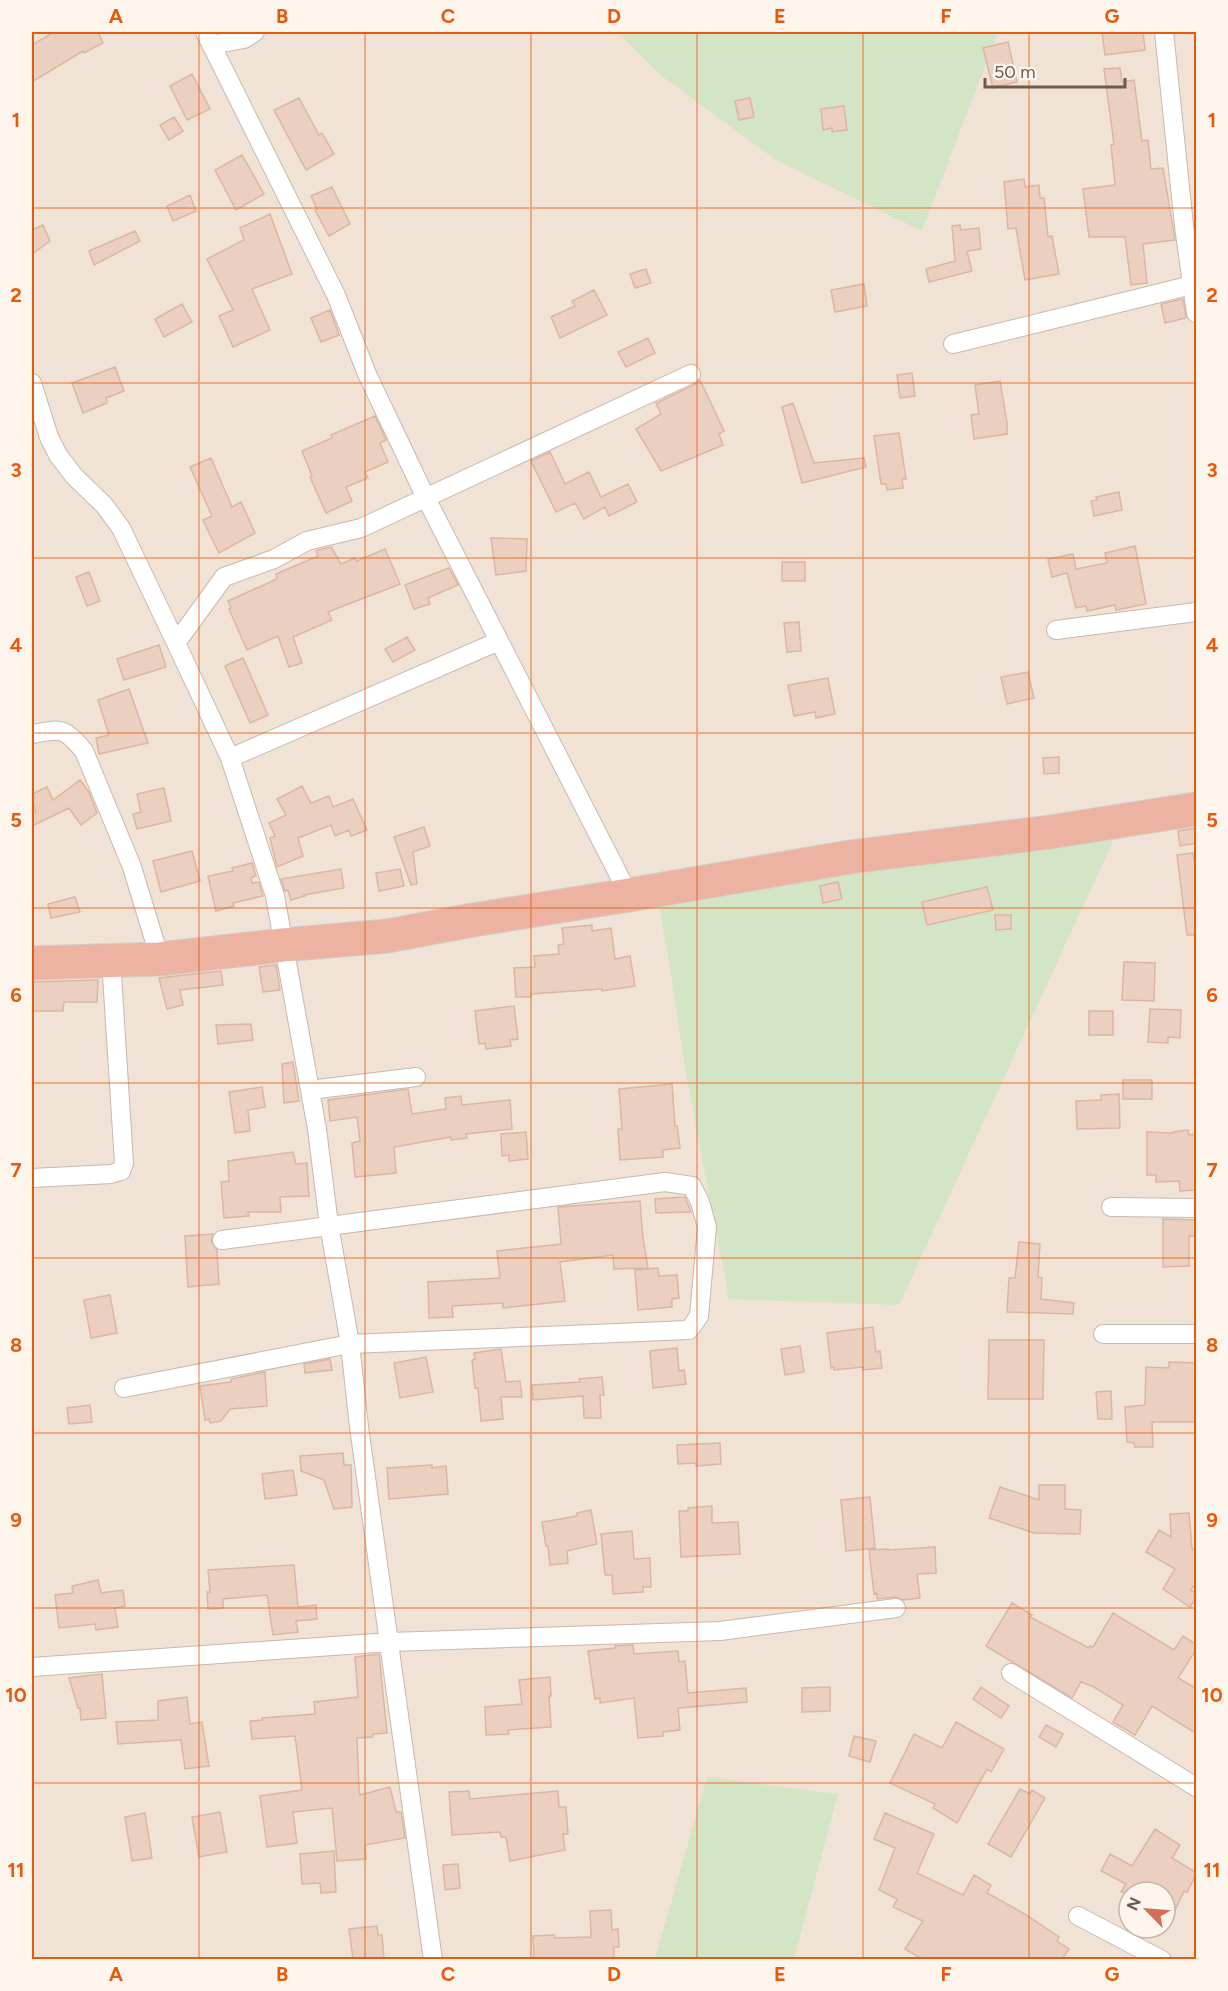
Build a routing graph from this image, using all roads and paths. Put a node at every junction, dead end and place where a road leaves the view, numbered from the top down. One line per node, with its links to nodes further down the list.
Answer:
1 (255, 32): 3 (street)
2 (1164, 32): 4 (street)
3 (208, 38): 9 (street)
4 (1194, 284): 5 (street); 6 (street)
5 (1197, 313)
6 (953, 344)
7 (691, 374): 9 (street)
8 (32, 383): 13 (street)
9 (426, 498): 12 (street); 13 (street)
10 (1197, 612): 11 (street)
11 (1056, 630)
12 (499, 641): 15 (street); 17 (street)
13 (176, 643): 15 (street)
14 (32, 734): 20 (street)
15 (230, 758): 18 (street)
16 (1197, 809): 17 (highway)
17 (629, 895): 18 (highway)
18 (283, 945): 20 (highway); 23 (street)
19 (111, 960): 20 (highway); 21 (highway); 24 (street)
20 (160, 960)
21 (32, 963)
22 (416, 1077): 23 (street)
23 (310, 1090): 27 (street)
24 (32, 1178)
25 (1111, 1207): 26 (street)
26 (1197, 1208)
27 (329, 1226): 28 (street); 31 (street); 31 (street)
28 (222, 1240)
29 (1103, 1334): 30 (street)
30 (1197, 1334)
31 (350, 1344): 32 (street); 34 (street)
32 (124, 1388)
33 (896, 1608): 34 (street)
34 (390, 1642): 35 (street); 39 (street)
35 (32, 1667)
36 (1011, 1673): 37 (street)
37 (1197, 1787)
38 (1078, 1916): 40 (street)
39 (433, 1959)
40 (1162, 1959)

